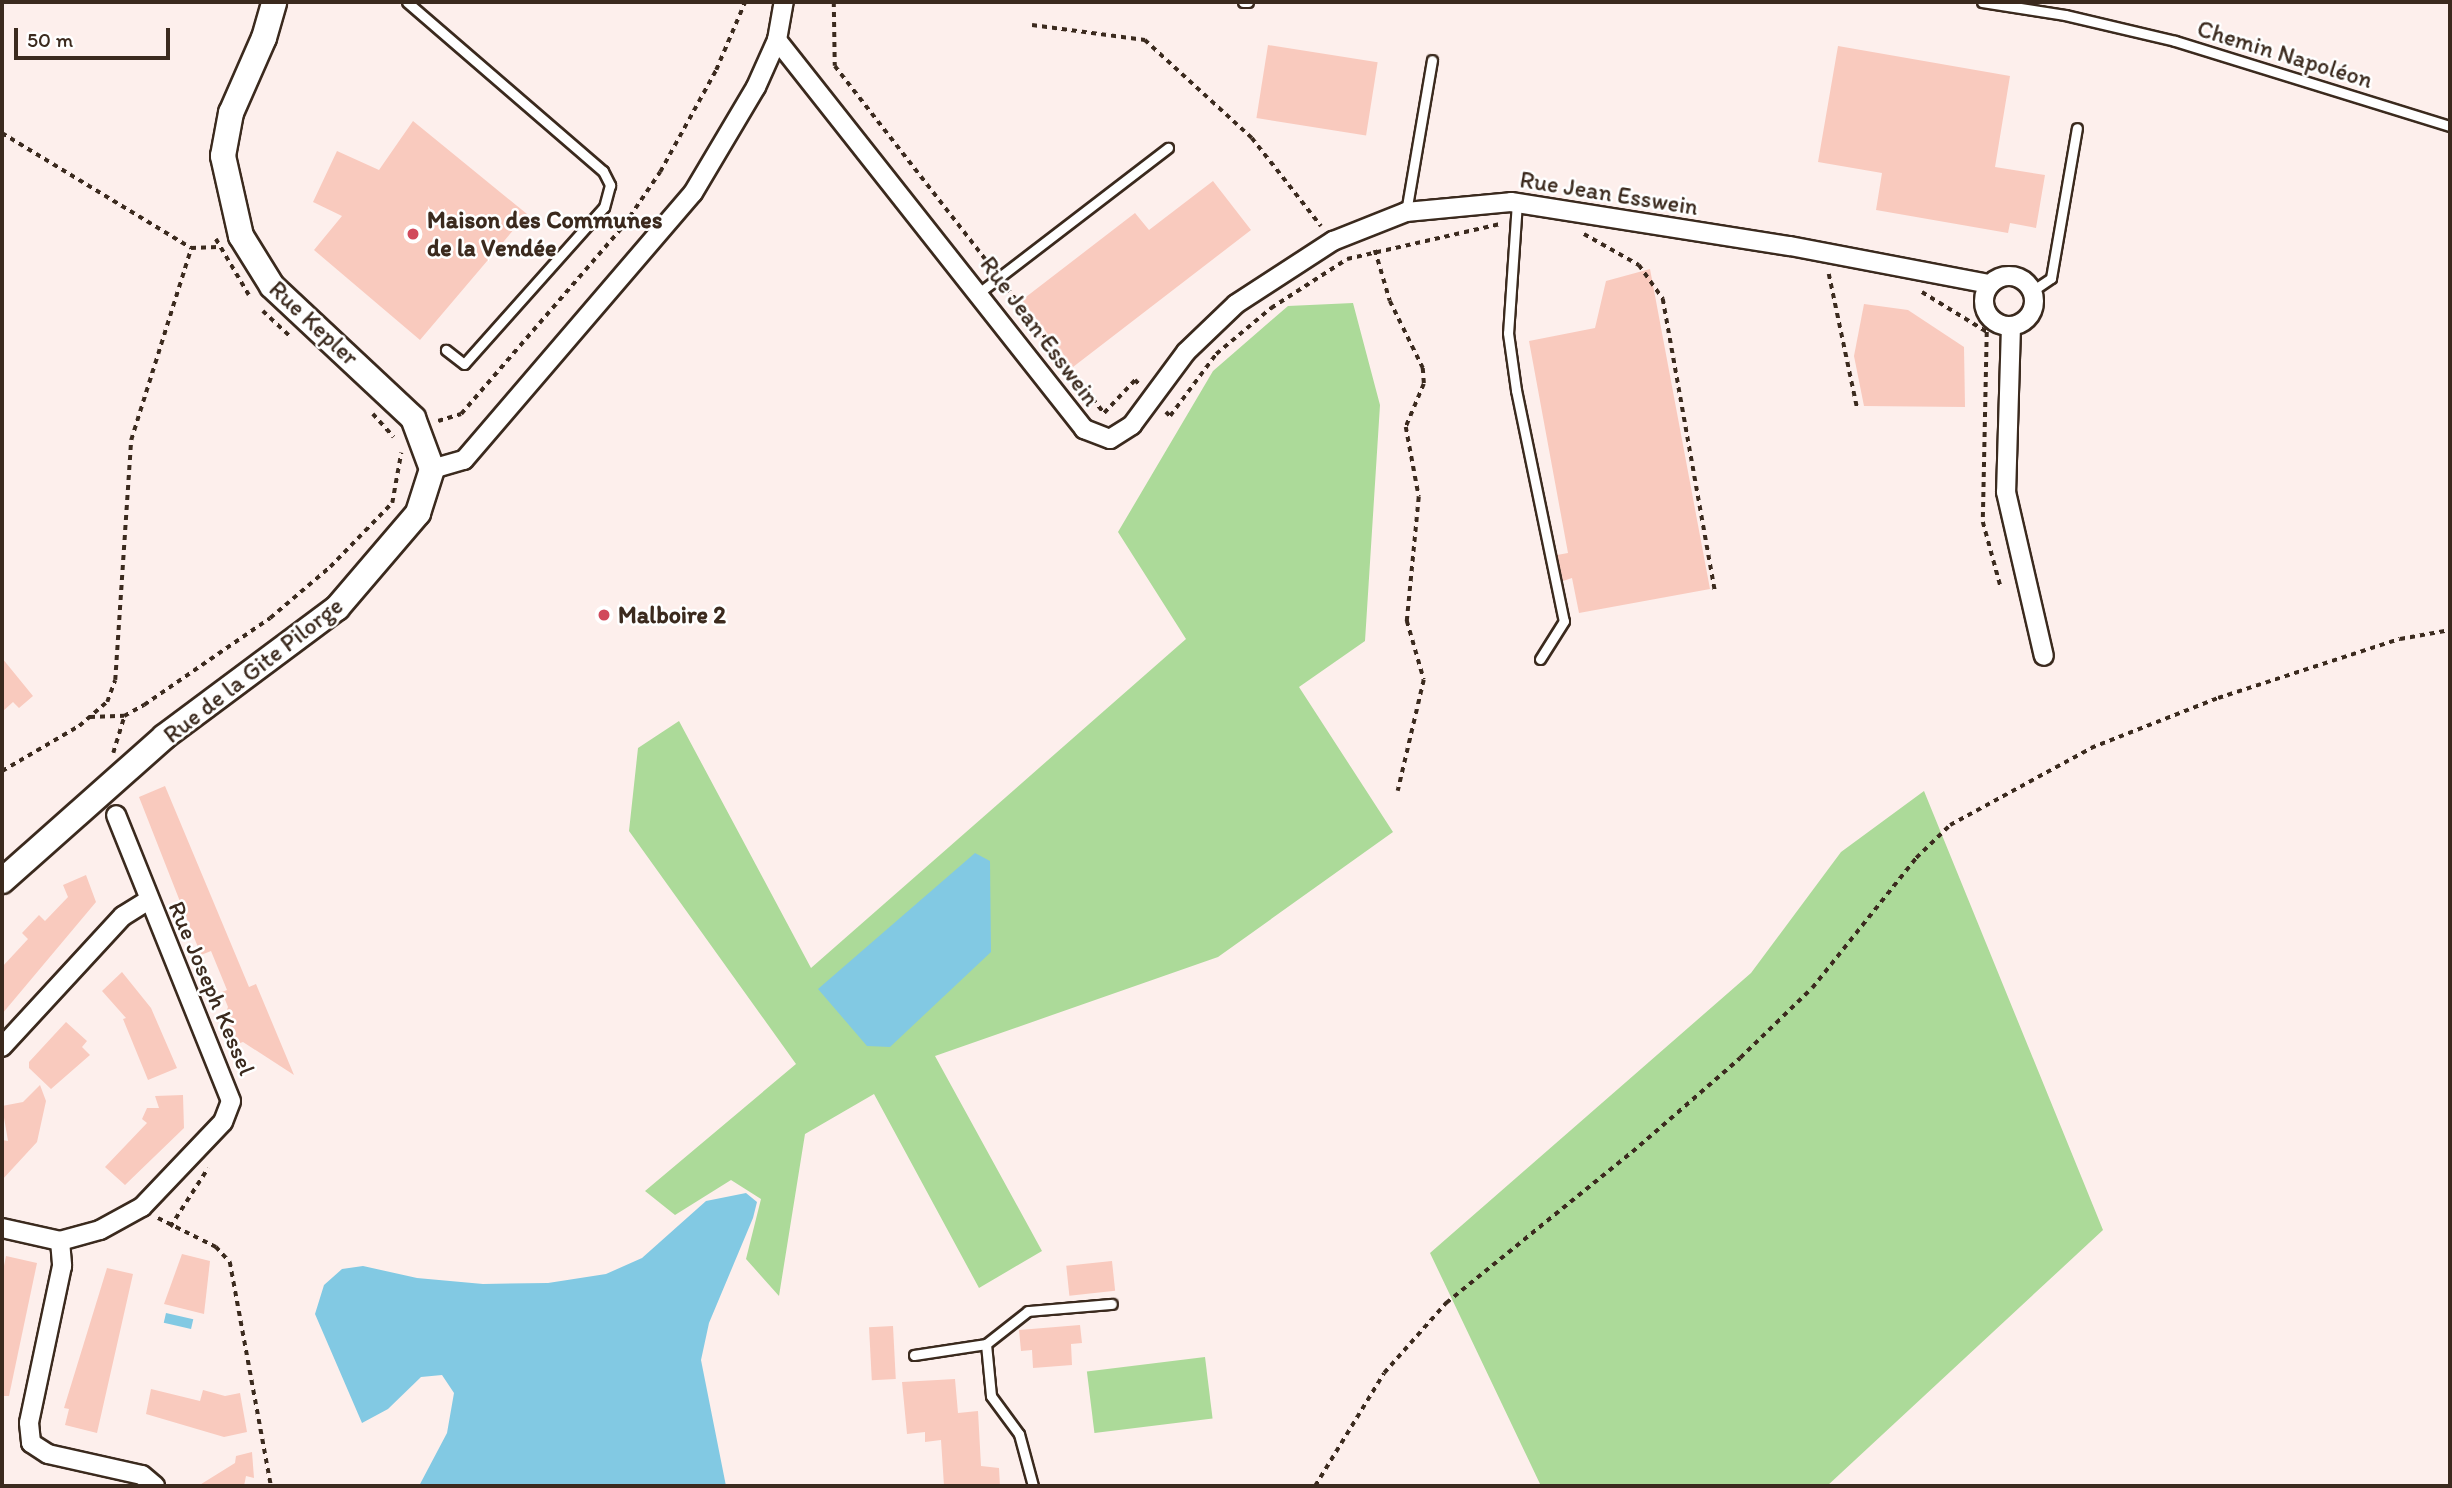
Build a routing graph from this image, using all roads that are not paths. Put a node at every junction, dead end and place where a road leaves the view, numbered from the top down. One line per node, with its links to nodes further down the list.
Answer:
1 (274, 2): 17 (street, Rue Kepler)
2 (407, 2): 16 (lane)
3 (784, 2): 5 (street)
4 (1982, 2): 7 (lane, Chemin Napoléon)
5 (777, 40): 14 (street, Rue Jean Esswein); 17 (street)
6 (1432, 60): 11 (lane)
7 (2450, 126)
8 (2077, 128): 13 (lane)
9 (1168, 148): 14 (lane)
10 (1517, 202): 11 (street, Rue Jean Esswein); 12 (street, Rue Jean Esswein); 19 (lane)
11 (1406, 212): 14 (street, Rue Jean Esswein)
12 (1990, 284): 13 (street); 15 (street)
13 (2032, 291): 15 (street)
14 (980, 292)
15 (2011, 326): 18 (street)
16 (446, 350)
17 (432, 469): 21 (street, Rue de la Gite Pilorge)
18 (2044, 656)
19 (1540, 659)
20 (116, 815): 22 (street, Rue Joseph Kessel)
21 (2, 881)
22 (149, 900): 23 (street, Rue Joseph Kessel); 25 (street, Rue Joseph Kessel)
23 (2, 1046)
24 (2, 1228): 25 (street, Rue Joseph Kessel)
25 (60, 1241): 29 (street)
26 (1112, 1304): 27 (lane)
27 (986, 1344): 28 (lane); 30 (lane)
28 (915, 1355)
29 (155, 1486)
30 (1033, 1486)

